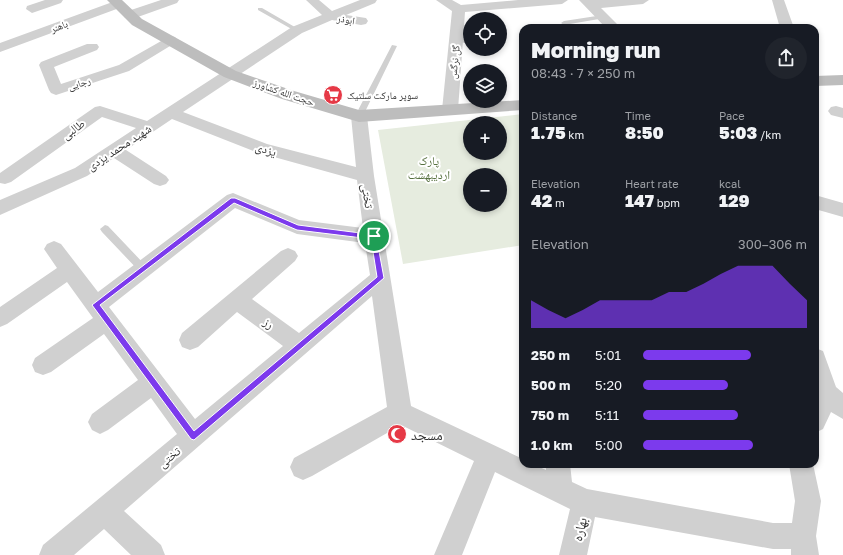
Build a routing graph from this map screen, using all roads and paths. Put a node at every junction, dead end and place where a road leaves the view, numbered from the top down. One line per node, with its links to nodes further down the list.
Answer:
1 (57, 0): 11 (street)
2 (173, 0): 14 (street)
3 (312, 0): 15 (street, ابوذر)
4 (371, 0): 15 (street, شهید محمد یزدی)
5 (442, 0): 13 (street)
6 (562, 0): 13 (street)
7 (643, 0): 10 (street)
8 (781, 0): 20 (street)
9 (116, 2): 14 (street, حجت الله کشاورز); 26 (street, باهنر)
10 (588, 3): 16 (street)
11 (32, 9)
12 (260, 9): 21 (lane)
13 (459, 9): 23 (street, گل نرگس)
14 (130, 15): 22 (street, حجت الله کشاورز)
15 (330, 16): 17 (street, ابوذر); 21 (street, شهید محمد یزدی)
16 (603, 17): 18 (lane); 19 (street)
17 (362, 21)
18 (564, 23)
19 (610, 24)
20 (786, 24)
21 (297, 30): 27 (street, شهید محمد یزدی)
22 (170, 40): 25 (street, رجایی); 27 (street, حجت الله کشاورز)
23 (463, 41): 31 (street, گل نرگس)
24 (394, 46): 33 (lane)
25 (92, 47)
26 (0, 48)
27 (230, 74): 32 (street, شهید محمد یزدی); 33 (street, حجت الله کشاورز)
28 (819, 78): 29 (street)
29 (843, 80)
30 (519, 105): 31 (street, حجت الله کشاورز)
31 (450, 110): 33 (street, حجت الله کشاورز)
32 (170, 113): 34 (street, شهید محمد یزدی); 36 (street, یزدی)
33 (359, 116): 36 (street, تختی)
34 (149, 127): 35 (street, شهید محمد یزدی); 37 (street, طالبی)
35 (114, 150): 38 (street); 40 (street, شهید محمد یزدی)
36 (365, 176): 43 (street, تختی)
37 (5, 178)
38 (160, 180)
39 (819, 203): 41 (street)
40 (0, 208)
41 (843, 210)
42 (105, 229): 46 (lane)
43 (374, 236): 46 (street); 48 (street, تختی)
44 (54, 249): 47 (street)
45 (288, 256): 49 (street)
46 (143, 269): 50 (street)
47 (70, 270): 50 (street); 51 (street)
48 (380, 278): 53 (street, تختی); 58 (street)
49 (237, 300): 52 (street); 53 (street, رز)
50 (101, 313): 54 (street); 56 (street)
51 (0, 318)
52 (190, 340)
53 (300, 346): 61 (street, تختی)
54 (43, 365)
55 (819, 367): 57 (street)
56 (154, 382): 60 (street); 61 (street)
57 (835, 401): 59 (street)
58 (400, 413): 62 (street); 63 (street)
59 (819, 417)
60 (100, 422)
61 (194, 436): 68 (street, تختی)
62 (489, 455): 66 (street); 72 (street)
63 (303, 467)
64 (558, 468): 66 (street)
65 (802, 468): 69 (street)
66 (560, 489): 67 (street)
67 (586, 502): 69 (street); 73 (street, بهاره)
68 (105, 511): 70 (street, تختی); 71 (street)
69 (804, 545)
70 (53, 555)
71 (151, 555)
72 (448, 555)
73 (573, 555)

